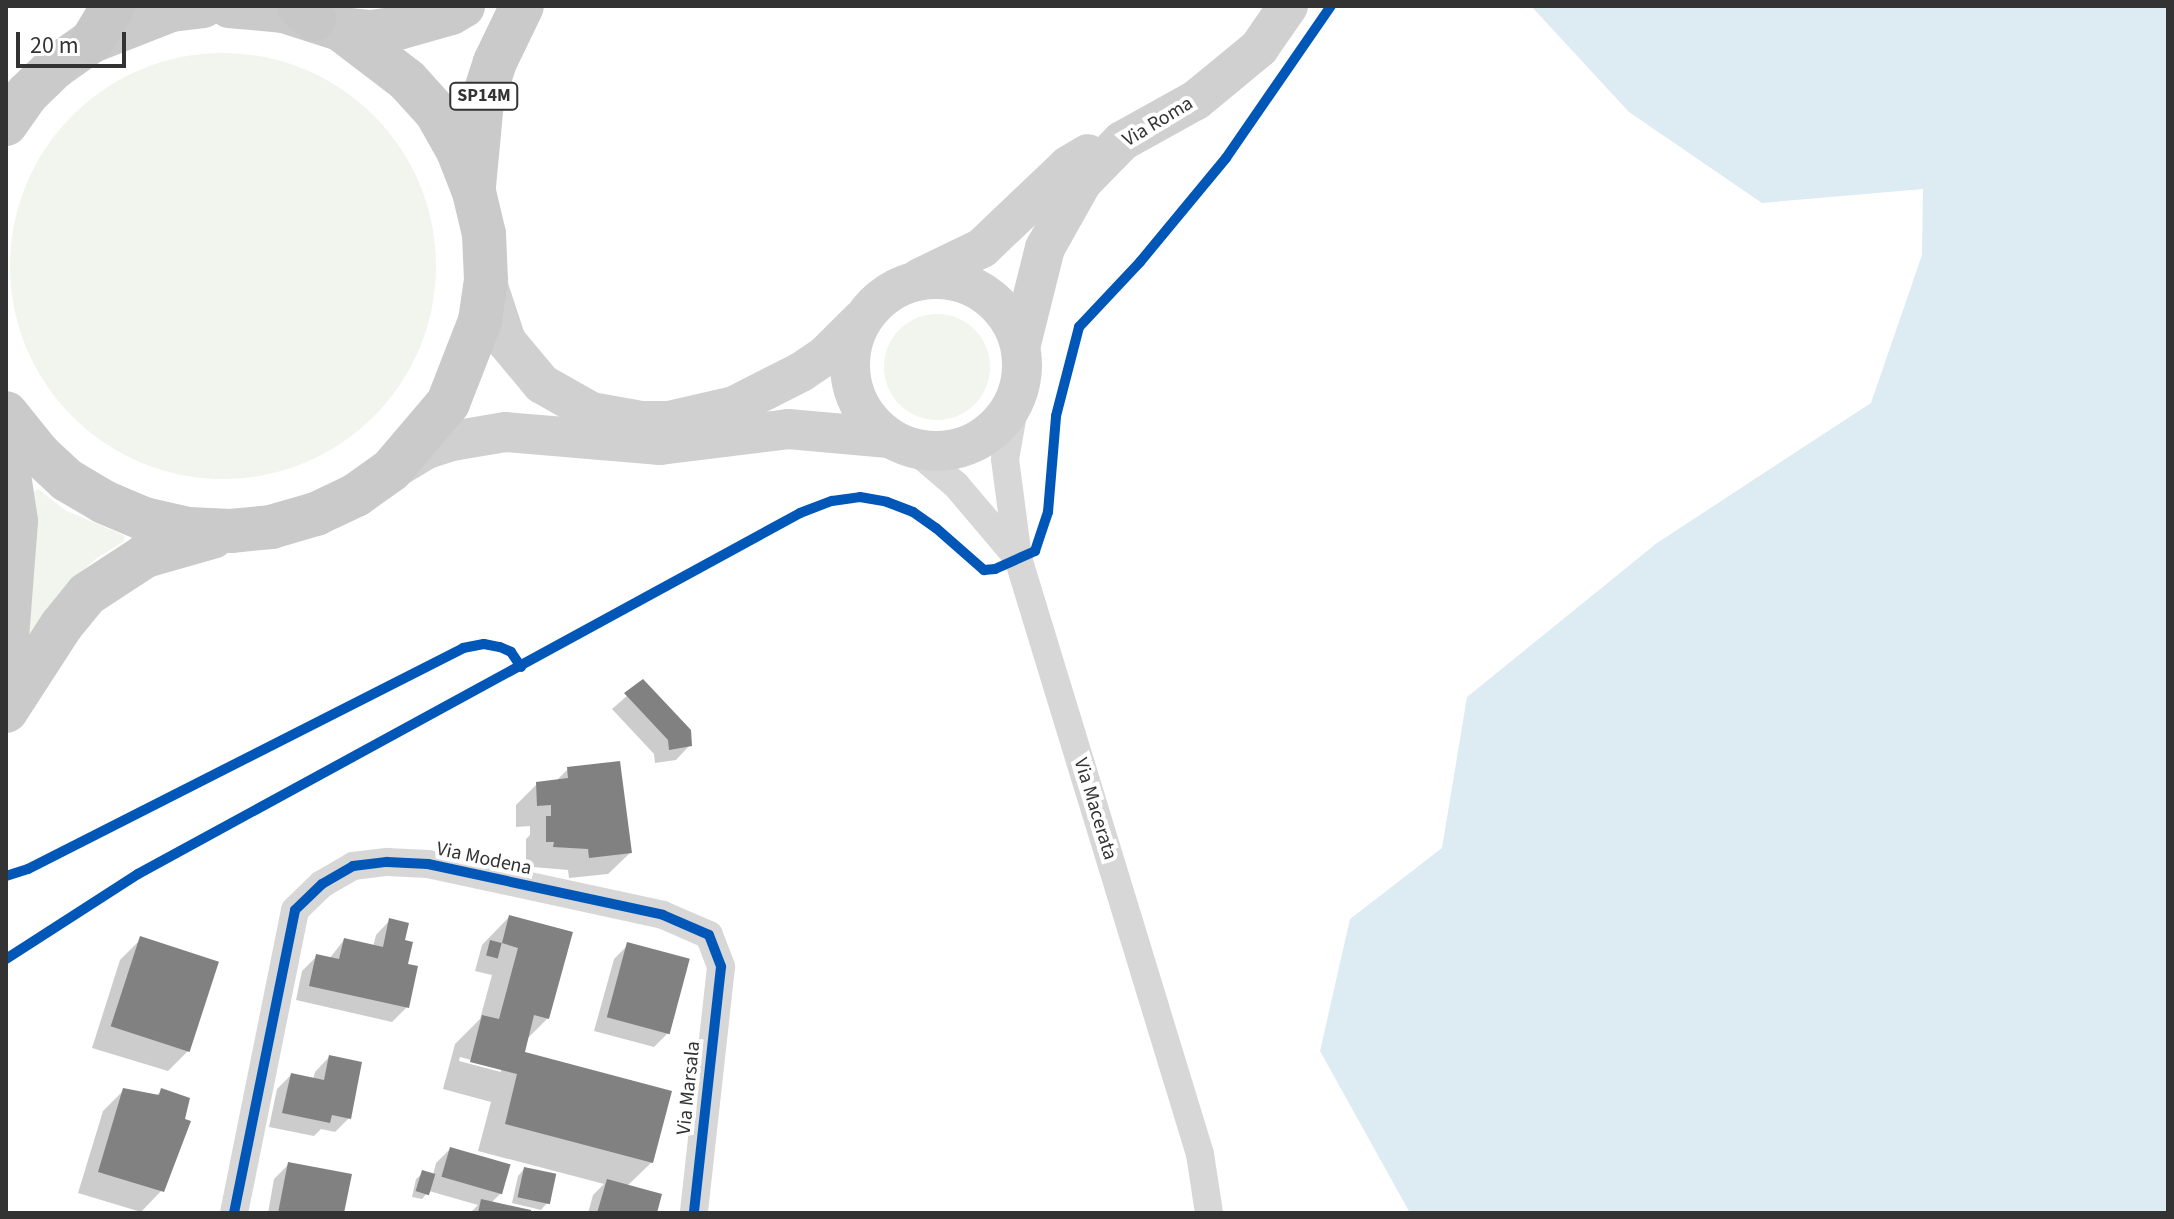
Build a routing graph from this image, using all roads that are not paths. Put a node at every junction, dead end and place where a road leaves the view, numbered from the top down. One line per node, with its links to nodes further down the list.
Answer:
1 (203, 6): 7 (main road)
2 (229, 6): 6 (main road)
3 (463, 6): 6 (main road)
4 (522, 6): 12 (main road, SP14M)
5 (1288, 6): 11 (main road, Via Roma)
6 (318, 18): 12 (main road)
7 (103, 23): 8 (main road)
8 (55, 67): 9 (street); 10 (main road)
9 (6, 91)
10 (6, 124)
11 (1122, 141): 14 (main road); 16 (main road, Via Roma)
12 (474, 192): 13 (main road)
13 (486, 280): 15 (main road); 21 (main road)
14 (908, 284): 15 (main road); 16 (main road)
15 (865, 315): 19 (main road)
16 (1021, 344): 17 (main road)
17 (1015, 403): 19 (main road); 23 (street, Via Macerata)
18 (6, 413): 22 (main road)
19 (902, 444): 21 (main road); 23 (street)
20 (6, 455): 24 (main road)
21 (391, 470): 22 (main road)
22 (231, 531): 25 (main road)
23 (1018, 558): 29 (street, Via Macerata)
24 (6, 652)
25 (6, 711)
26 (721, 967): 27 (street, Via Modena); 28 (street, Via Marsala)
27 (234, 1213)
28 (694, 1213)
29 (1209, 1213)

